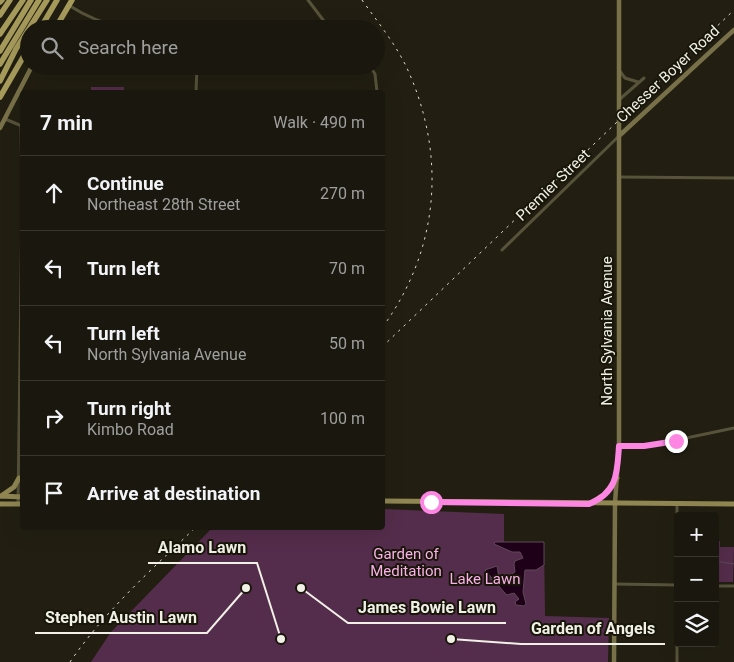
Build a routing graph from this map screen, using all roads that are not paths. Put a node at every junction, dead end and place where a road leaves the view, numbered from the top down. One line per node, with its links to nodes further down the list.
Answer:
1 (10, 0): 10 (highway)
2 (23, 0): 19 (highway)
3 (31, 0): 21 (highway)
4 (38, 0): 11 (highway)
5 (47, 0): 12 (highway)
6 (58, 0): 13 (highway)
7 (308, 0): 16 (street)
8 (619, 0): 24 (main road, North Sylvania Avenue)
9 (72, 2): 14 (highway); 15 (street)
10 (0, 15)
11 (26, 20)
12 (34, 20)
13 (46, 20)
14 (61, 20)
15 (96, 20)
16 (323, 20)
17 (20, 30): 23 (highway)
18 (734, 30): 38 (main road, Chesser Boyer Road)
19 (0, 34)
20 (20, 43): 29 (highway)
21 (0, 51)
22 (20, 63): 33 (highway)
23 (0, 64)
24 (619, 70): 30 (street); 34 (main road, North Sylvania Avenue)
25 (27, 75): 35 (main road)
26 (196, 75): 31 (street)
27 (375, 75): 32 (street)
28 (644, 78): 30 (street)
29 (0, 81)
30 (639, 82): 34 (street)
31 (196, 90)
32 (377, 90)
33 (0, 97)
34 (619, 100): 38 (main road, North Sylvania Avenue)
35 (4, 119): 36 (street); 37 (main road)
36 (20, 125)
37 (0, 128)
38 (619, 136): 39 (main road, North Sylvania Avenue); 41 (street, Premier Street)
39 (620, 177): 40 (street); 44 (main road, North Sylvania Avenue)
40 (734, 178)
41 (502, 250)
42 (20, 387): 45 (street)
43 (734, 428): 44 (street)
44 (619, 446): 46 (main road, North Sylvania Avenue)
45 (19, 478): 47 (main road); 48 (street)
46 (617, 478): 52 (main road); 53 (main road, North Sylvania Avenue)
47 (0, 496): 48 (main road)
48 (20, 497): 51 (street)
49 (385, 501): 52 (main road)
50 (0, 504): 51 (main road)
51 (20, 504)
52 (589, 504): 53 (main road)
53 (615, 504): 54 (main road); 57 (main road, North Sylvania Avenue)
54 (677, 504): 55 (main road); 56 (street)
55 (734, 504)
56 (677, 557)
57 (613, 584): 58 (street); 62 (main road, North Sylvania Avenue)
58 (674, 585)
59 (719, 586): 60 (street)
60 (734, 586)
61 (677, 602): 63 (street)
62 (614, 662)
63 (677, 662)

